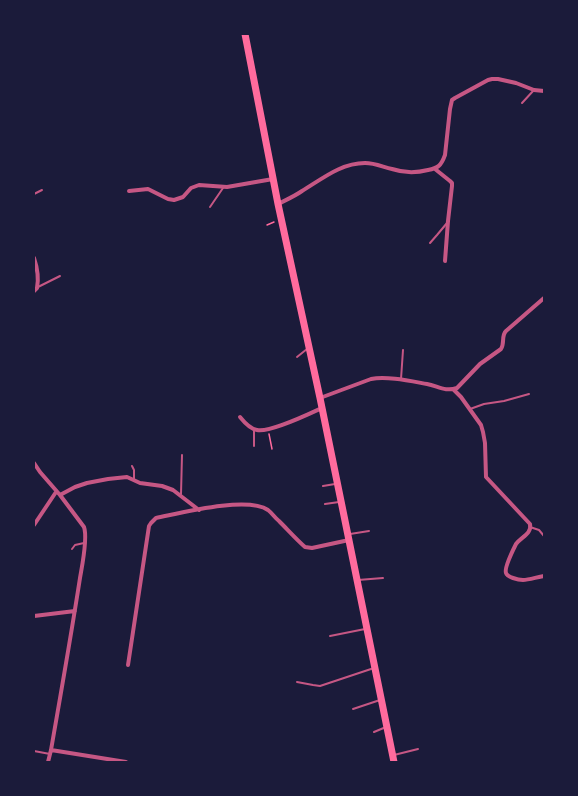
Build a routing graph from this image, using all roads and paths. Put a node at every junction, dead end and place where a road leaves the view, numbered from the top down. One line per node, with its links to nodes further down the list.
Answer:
1 (245, 34): 6 (highway)
2 (534, 90): 3 (street); 4 (lane); 5 (street)
3 (544, 91)
4 (522, 103)
5 (435, 169): 11 (street); 13 (street)
6 (273, 179): 7 (street); 11 (highway)
7 (224, 186): 9 (street); 12 (lane)
8 (42, 190): 10 (lane)
9 (129, 191)
10 (34, 194)
11 (278, 204): 20 (highway)
12 (210, 207)
13 (448, 221): 14 (lane); 16 (street)
14 (430, 243)
15 (34, 258): 18 (street)
16 (445, 262)
17 (60, 276): 18 (lane)
18 (36, 289)
19 (544, 298): 24 (street)
20 (309, 347): 22 (lane); 26 (highway)
21 (403, 350): 23 (lane)
22 (297, 357)
23 (401, 380): 24 (street); 26 (street)
24 (453, 389): 28 (street)
25 (529, 394): 28 (lane)
26 (320, 398): 27 (highway)
27 (322, 408): 31 (street); 38 (highway)
28 (470, 409): 46 (street)
29 (240, 417): 30 (street)
30 (254, 429): 31 (street); 32 (lane)
31 (268, 429): 33 (path)
32 (254, 446)
33 (272, 449)
34 (182, 456): 41 (lane)
35 (34, 463): 40 (street)
36 (132, 466): 37 (lane)
37 (134, 480): 40 (street); 41 (street)
38 (337, 484): 39 (lane); 42 (highway)
39 (323, 486)
40 (58, 493): 45 (street); 50 (street)
41 (181, 496): 44 (street)
42 (341, 501): 43 (lane); 49 (highway)
43 (325, 504)
44 (199, 510): 49 (street); 60 (street)
45 (34, 525)
46 (530, 527): 48 (lane); 52 (street)
47 (369, 530): 49 (lane)
48 (544, 536)
49 (348, 537): 54 (highway)
50 (85, 542): 51 (lane); 56 (street)
51 (72, 549)
52 (544, 576)
53 (383, 578): 54 (lane)
54 (357, 580): 58 (highway)
55 (34, 610): 57 (lane)
56 (75, 611): 57 (street); 69 (street)
57 (35, 616)
58 (367, 628): 59 (lane); 61 (highway)
59 (330, 636)
60 (128, 665)
61 (375, 668): 62 (lane); 63 (highway)
62 (297, 682)
63 (381, 699): 64 (lane); 65 (highway)
64 (353, 709)
65 (387, 727): 66 (lane); 70 (highway)
66 (374, 732)
67 (418, 749): 70 (lane)
68 (34, 751): 69 (lane)
69 (50, 752): 71 (street); 72 (street)
70 (393, 759)
71 (106, 760): 73 (street)
72 (48, 762)
73 (126, 762)

